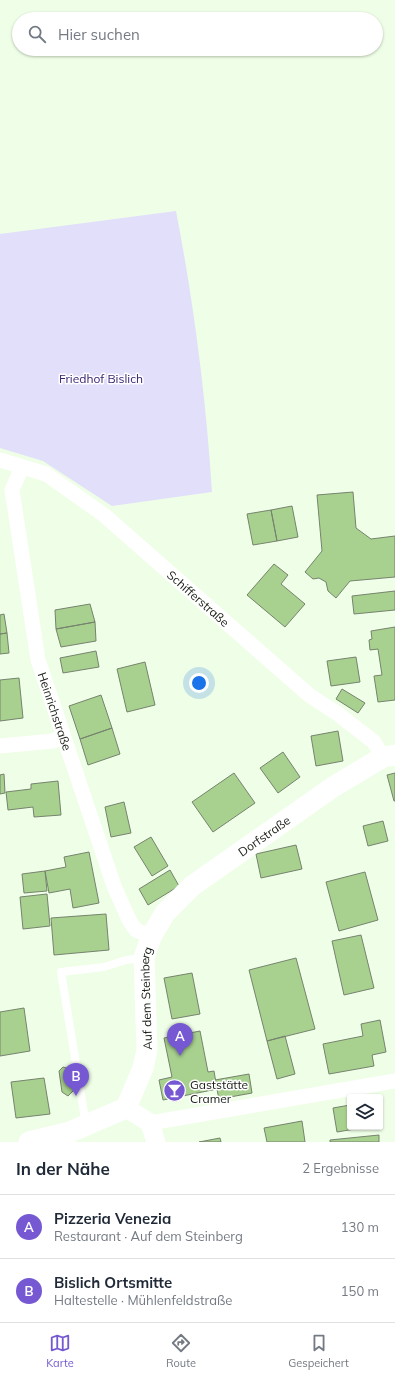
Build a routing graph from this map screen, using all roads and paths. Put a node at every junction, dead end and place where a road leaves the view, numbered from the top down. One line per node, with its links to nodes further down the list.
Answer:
1 (0, 460): 2 (street, Schifferstraße)
2 (22, 466): 3 (street, Heinrichstraße); 5 (street, Schifferstraße)
3 (63, 736): 4 (street); 6 (street, Heinrichstraße)
4 (0, 746)
5 (389, 756): 6 (main road, Dorfstraße)
6 (151, 937): 7 (main road, Auf dem Steinberg)
7 (144, 958): 9 (main road, Auf dem Steinberg); 11 (lane)
8 (395, 1081): 10 (street)
9 (126, 1108): 10 (street); 11 (main road)
10 (150, 1123): 13 (street)
11 (86, 1126): 12 (main road)
12 (29, 1142)
13 (156, 1142)

